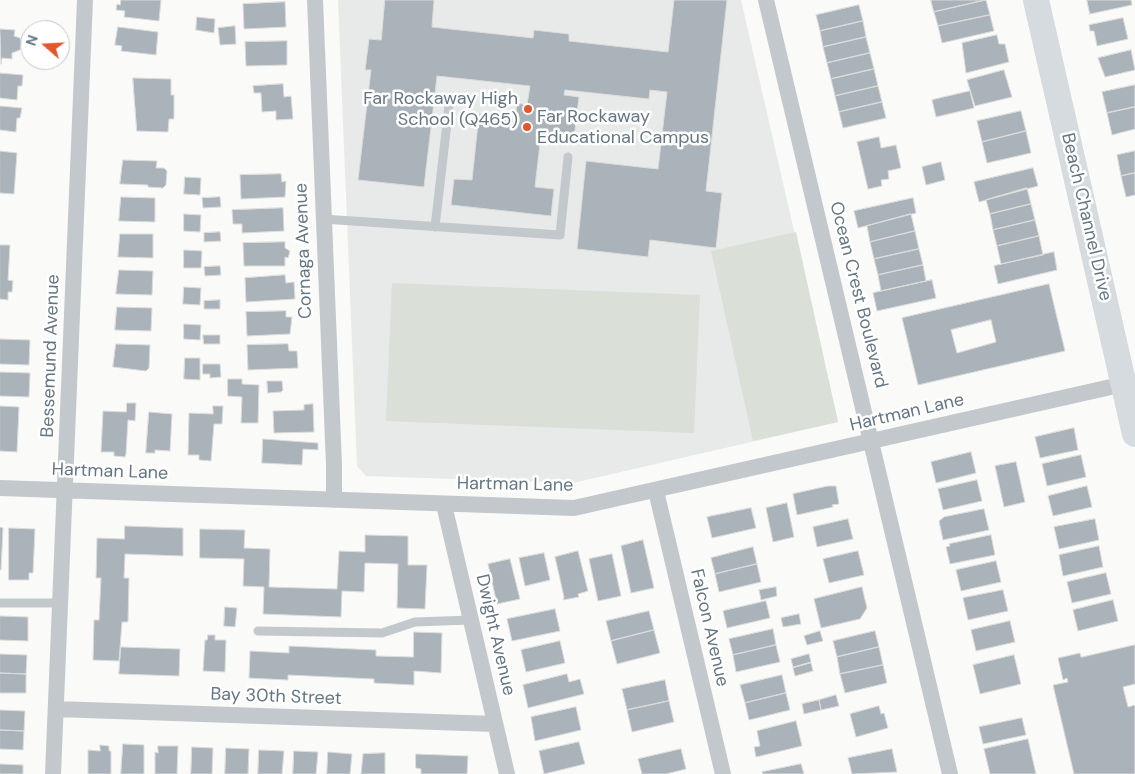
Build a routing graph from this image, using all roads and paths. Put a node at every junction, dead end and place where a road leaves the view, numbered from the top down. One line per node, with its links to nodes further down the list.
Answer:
1 (85, 0): 14 (street, Bessemund Avenue)
2 (315, 0): 7 (street, Cornaga Avenue)
3 (766, 0): 11 (street, Ocean Crest Boulevard)
4 (1036, 0): 9 (main road, Beach Channel Drive)
5 (450, 96): 8 (lane)
6 (568, 157): 8 (lane)
7 (323, 220): 8 (lane); 15 (street, Cornaga Avenue)
8 (434, 227)
9 (1129, 383): 10 (main road, Beach Channel Drive); 11 (street, Hartman Lane)
10 (1135, 434)
11 (873, 442): 13 (street, Hartman Lane); 26 (street, Ocean Crest Boulevard)
12 (0, 488): 14 (street, Hartman Lane)
13 (656, 490): 16 (street, Hartman Lane); 25 (street, Falcon Avenue)
14 (66, 491): 15 (street, Hartman Lane); 18 (street, Bessemund Avenue)
15 (334, 500): 16 (street, Hartman Lane)
16 (444, 504): 19 (street, Dwight Avenue)
17 (0, 603): 18 (lane)
18 (60, 603): 21 (street, Bessemund Avenue)
19 (471, 620): 20 (lane); 22 (street, Dwight Avenue)
20 (258, 631)
21 (56, 710): 22 (street, Bay 30th Street); 23 (street, Bessemund Avenue)
22 (495, 724): 24 (street, Dwight Avenue)
23 (53, 774)
24 (506, 774)
25 (723, 774)
26 (950, 774)

